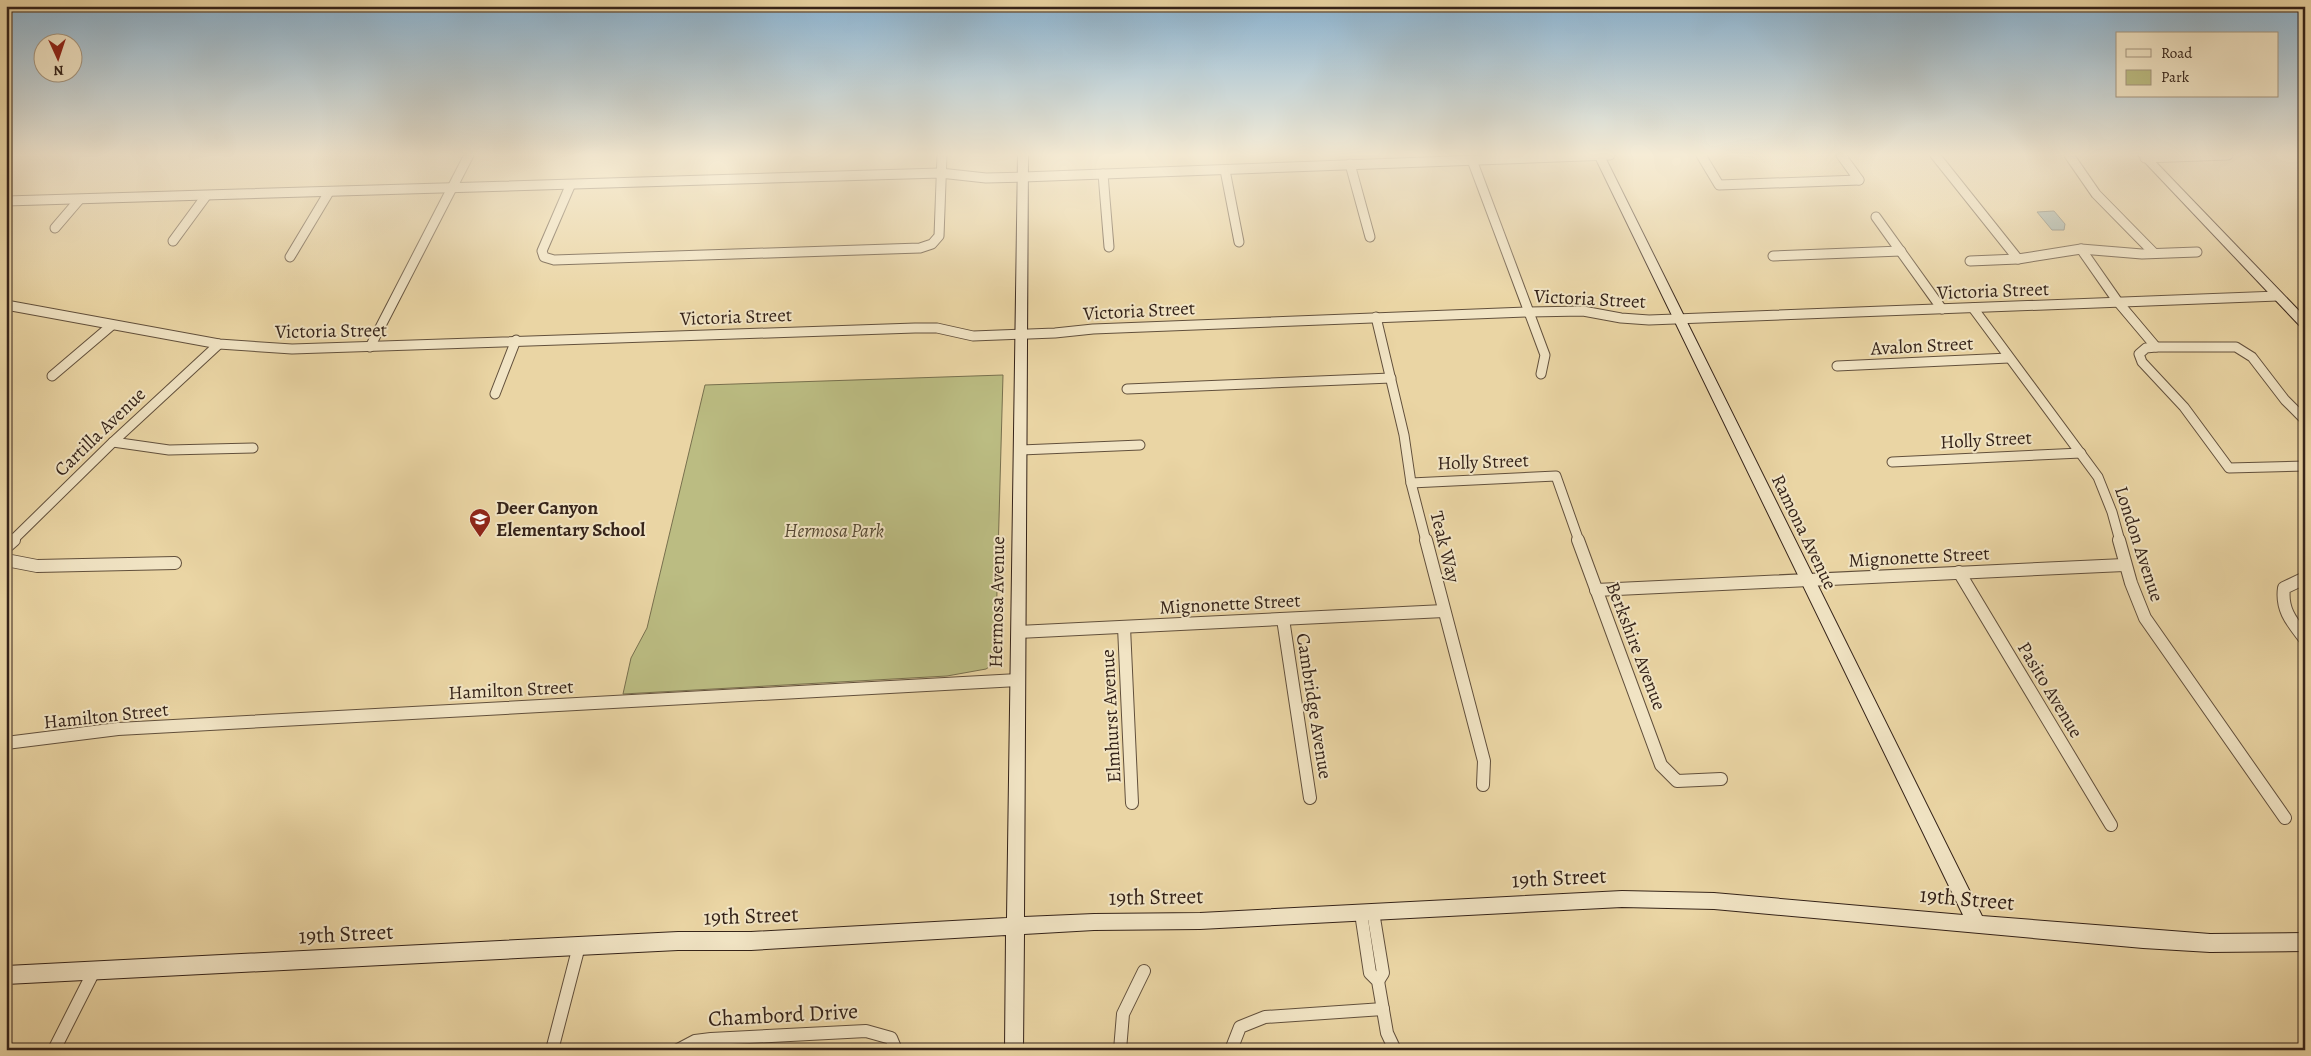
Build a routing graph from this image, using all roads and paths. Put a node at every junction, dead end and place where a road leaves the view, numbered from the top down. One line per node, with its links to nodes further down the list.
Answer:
1 (75, 204): 17 (street)
2 (200, 204): 19 (street)
3 (322, 204): 27 (street)
4 (443, 204): 43 (street)
5 (562, 204): 6 (street)
6 (940, 204)
7 (1022, 204): 40 (street, Hermosa Avenue)
8 (1105, 204): 21 (street)
9 (1232, 204): 20 (street)
10 (1361, 204): 18 (street)
11 (1488, 204): 35 (street)
12 (1623, 204): 37 (street, Ramona Avenue)
13 (1976, 204): 28 (street)
14 (2105, 204): 25 (street)
15 (2190, 204): 30 (street)
16 (1876, 217): 23 (street)
17 (55, 228)
18 (1370, 237)
19 (173, 240)
20 (1239, 242)
21 (1108, 247)
22 (2081, 249): 25 (street); 28 (street); 31 (street)
23 (1900, 251): 26 (street); 34 (street)
24 (2197, 252): 25 (street)
25 (2154, 253)
26 (1773, 256)
27 (290, 258)
28 (2018, 259): 29 (street)
29 (1970, 261)
30 (2278, 296): 31 (street, Victoria Street); 38 (street)
31 (2118, 302): 33 (street, Victoria Street); 44 (street)
32 (6, 305): 39 (street, Victoria Street)
33 (1973, 308): 34 (street, Victoria Street); 45 (street, London Avenue)
34 (1942, 309): 37 (street, Victoria Street)
35 (1528, 312): 36 (street, Victoria Street); 37 (street, Victoria Street); 47 (street)
36 (1376, 317): 40 (street, Victoria Street); 49 (street, Teak Way)
37 (1678, 318): 68 (street, Ramona Avenue)
38 (2305, 324)
39 (112, 325): 42 (street, Victoria Street); 48 (street)
40 (1020, 334): 41 (street, Victoria Street); 56 (street, Hermosa Avenue)
41 (516, 340): 43 (street, Victoria Street); 51 (street)
42 (219, 344): 43 (street, Victoria Street); 53 (street, Cartilla Avenue)
43 (370, 346)
44 (2156, 347): 52 (street); 59 (street)
45 (2009, 358): 46 (street, Avalon Street); 57 (street, London Avenue)
46 (1837, 366)
47 (1541, 374)
48 (52, 376)
49 (1391, 378): 50 (street); 61 (street, Teak Way)
50 (1128, 389)
51 (495, 394)
52 (2305, 420)
53 (113, 442): 55 (street); 62 (street, Cartilla Avenue)
54 (1140, 445): 56 (street)
55 (253, 448)
56 (1021, 450): 73 (street, Hermosa Avenue)
57 (2081, 453): 58 (street, Holly Street); 65 (street, London Avenue)
58 (1892, 462)
59 (2303, 469)
60 (1556, 476): 61 (street, Holly Street); 69 (street, Berkshire Avenue)
61 (1411, 482): 70 (street, Teak Way)
62 (6, 547)
63 (6, 560): 64 (street)
64 (175, 563)
65 (2124, 565): 66 (street, Mignonette Street); 81 (street, London Avenue)
66 (1959, 572): 68 (street, Mignonette Street); 82 (street, Pasito Avenue)
67 (2305, 578): 74 (street)
68 (1806, 580): 69 (street, Mignonette Street); 84 (street, Ramona Avenue)
69 (1596, 590): 77 (street, Berkshire Avenue)
70 (1444, 611): 71 (street, Mignonette Street); 78 (street, Teak Way)
71 (1283, 620): 72 (street, Mignonette Street); 79 (street, Cambridge Avenue)
72 (1124, 627): 73 (street, Mignonette Street); 80 (street, Elmhurst Avenue)
73 (1018, 632): 75 (street, Hermosa Avenue)
74 (2305, 639)
75 (1018, 680): 76 (street, Hamilton Street); 85 (street, Hermosa Avenue)
76 (6, 742)
77 (1721, 779)
78 (1484, 785)
79 (1310, 798)
80 (1132, 803)
81 (2285, 818)
82 (2110, 826)
83 (1367, 913): 84 (street, 19th Street); 85 (street, 19th Street); 91 (street)
84 (1977, 924): 86 (street, 19th Street)
85 (1016, 927): 87 (street, 19th Street); 96 (street, Hermosa Avenue)
86 (2305, 942)
87 (578, 946): 88 (street, 19th Street); 94 (street)
88 (94, 970): 90 (street, 19th Street); 93 (street)
89 (1144, 971): 97 (street)
90 (6, 975)
91 (1383, 1009): 98 (street); 99 (street)
92 (894, 1044): 95 (street, Chambord Drive)
93 (54, 1050)
94 (552, 1050)
95 (678, 1050)
96 (1014, 1050)
97 (1120, 1050)
98 (1231, 1050)
99 (1395, 1050)

